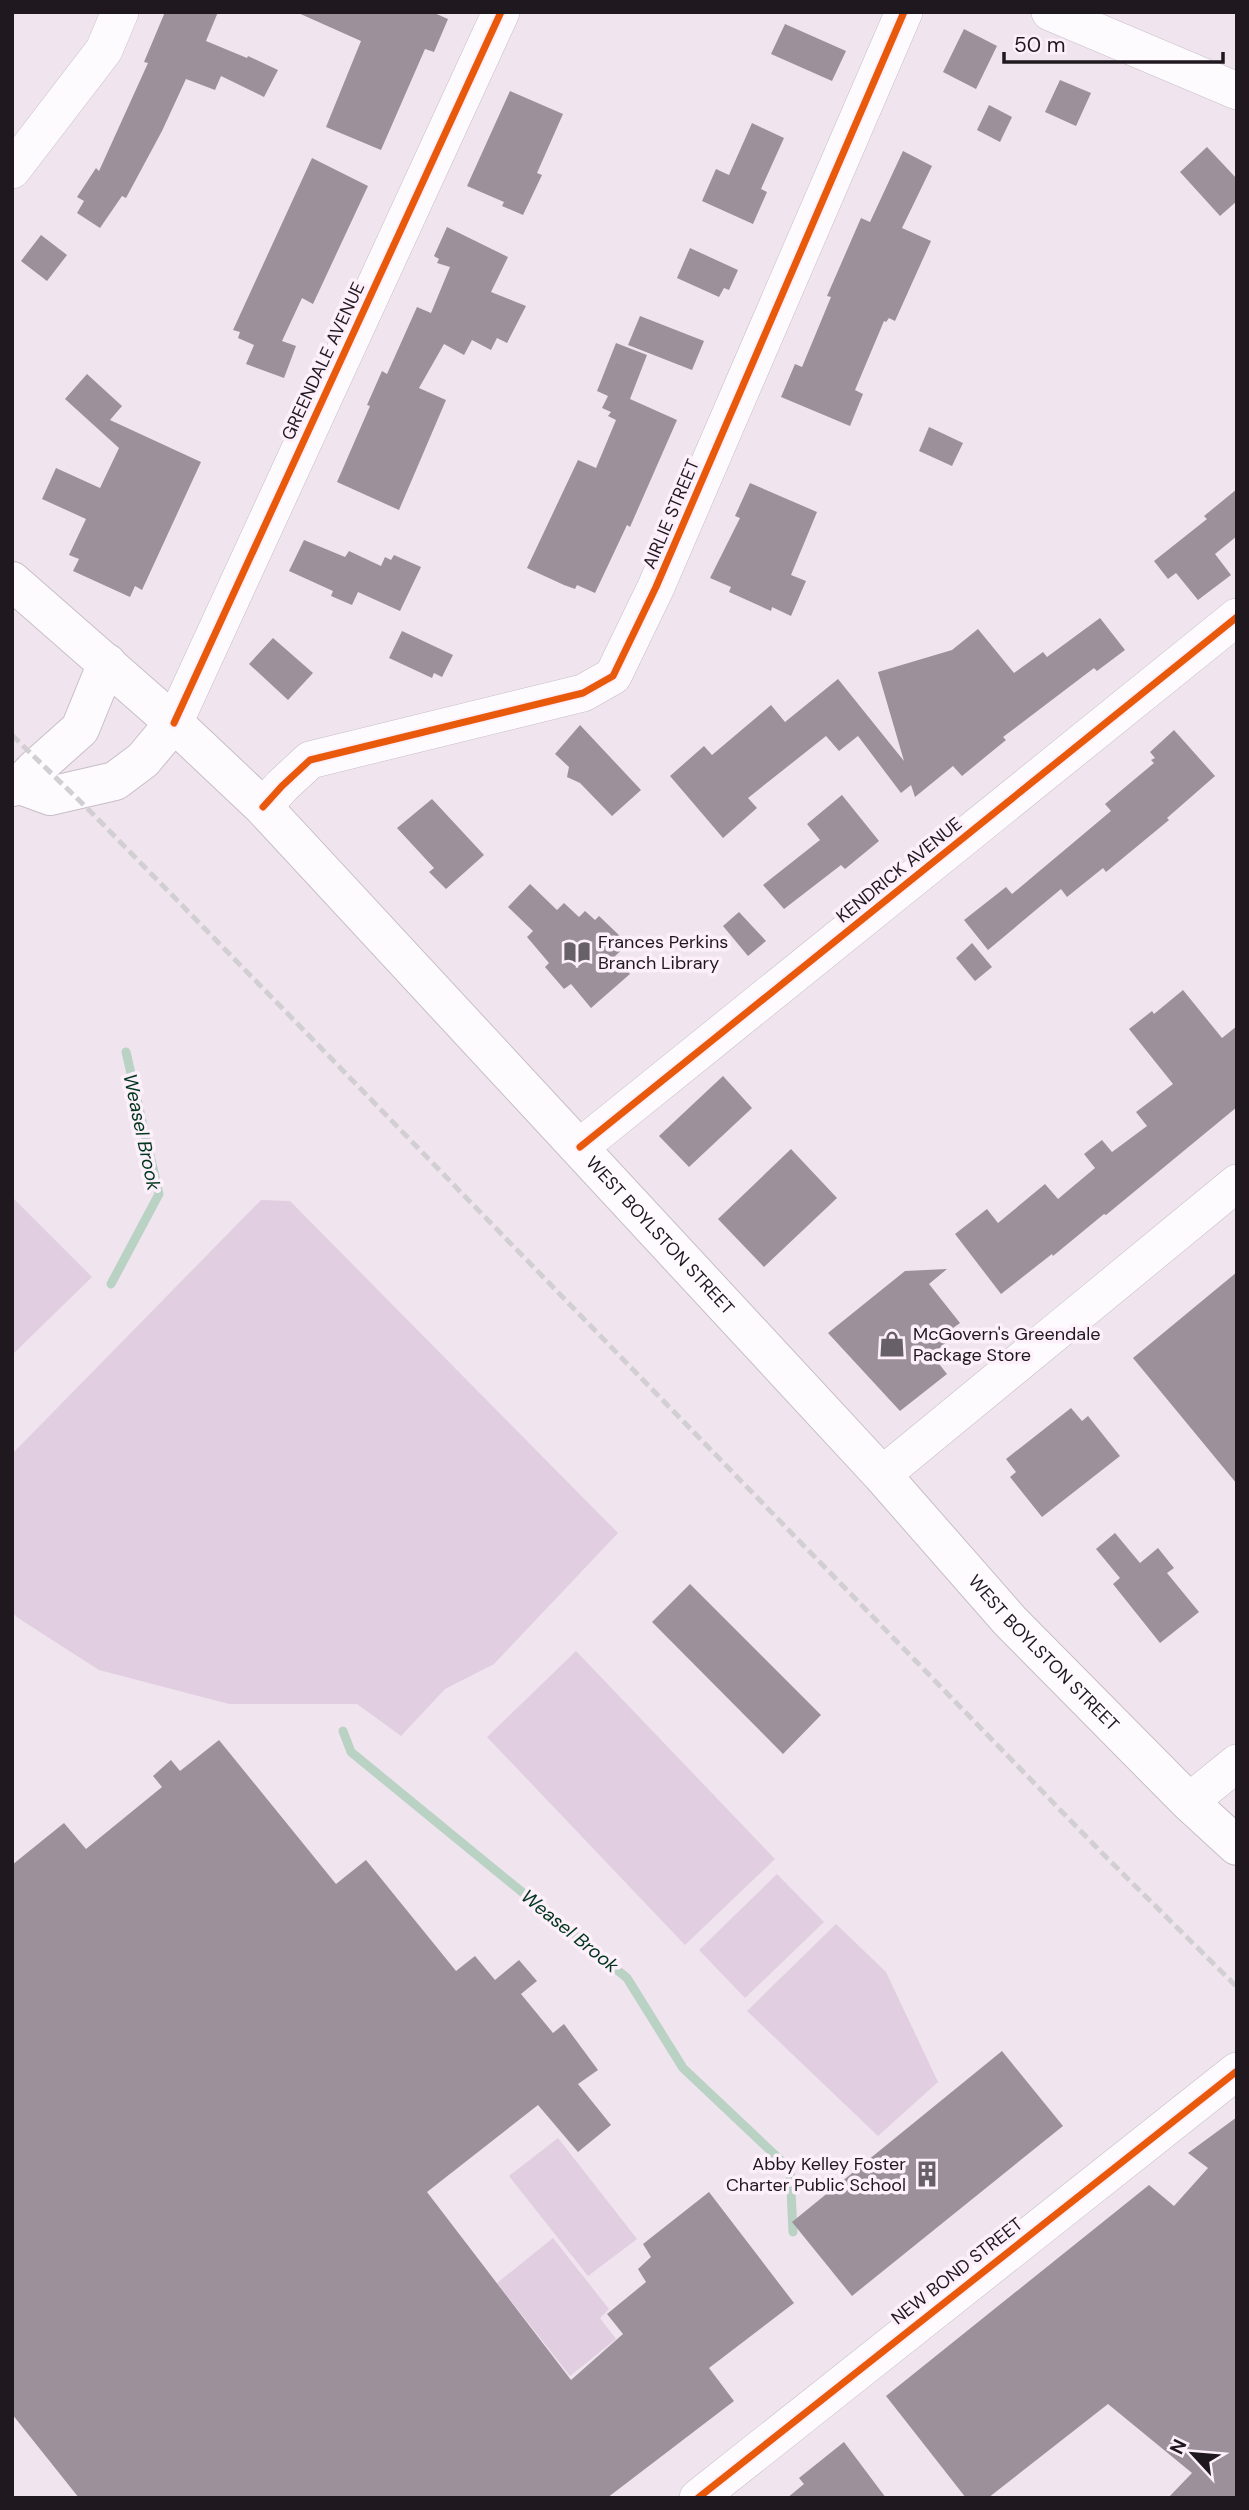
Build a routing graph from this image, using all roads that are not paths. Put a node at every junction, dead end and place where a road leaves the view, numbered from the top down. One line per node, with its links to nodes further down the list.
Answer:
1 (120, 12): 6 (street)
2 (501, 12): 10 (street, GREENDALE AVENUE)
3 (904, 12): 12 (street, AIRLIE STREET)
4 (1050, 12): 5 (street)
5 (1237, 91)
6 (12, 170)
7 (12, 581): 9 (main road, WEST BOYLSTON STREET)
8 (1237, 617): 13 (street, KENDRICK AVENUE)
9 (107, 663): 10 (main road, WEST BOYLSTON STREET); 11 (main road)
10 (174, 723): 11 (main road); 12 (main road, WEST BOYLSTON STREET)
11 (16, 786)
12 (263, 807): 13 (main road, WEST BOYLSTON STREET)
13 (580, 1147): 15 (main road, WEST BOYLSTON STREET)
14 (1237, 1183): 15 (street)
15 (882, 1475): 17 (main road, WEST BOYLSTON STREET)
16 (1237, 1763): 17 (street)
17 (1189, 1802): 18 (main road, WEST BOYLSTON STREET)
18 (1237, 1846)
19 (1237, 2071): 20 (street, NEW BOND STREET)
20 (698, 2498)

